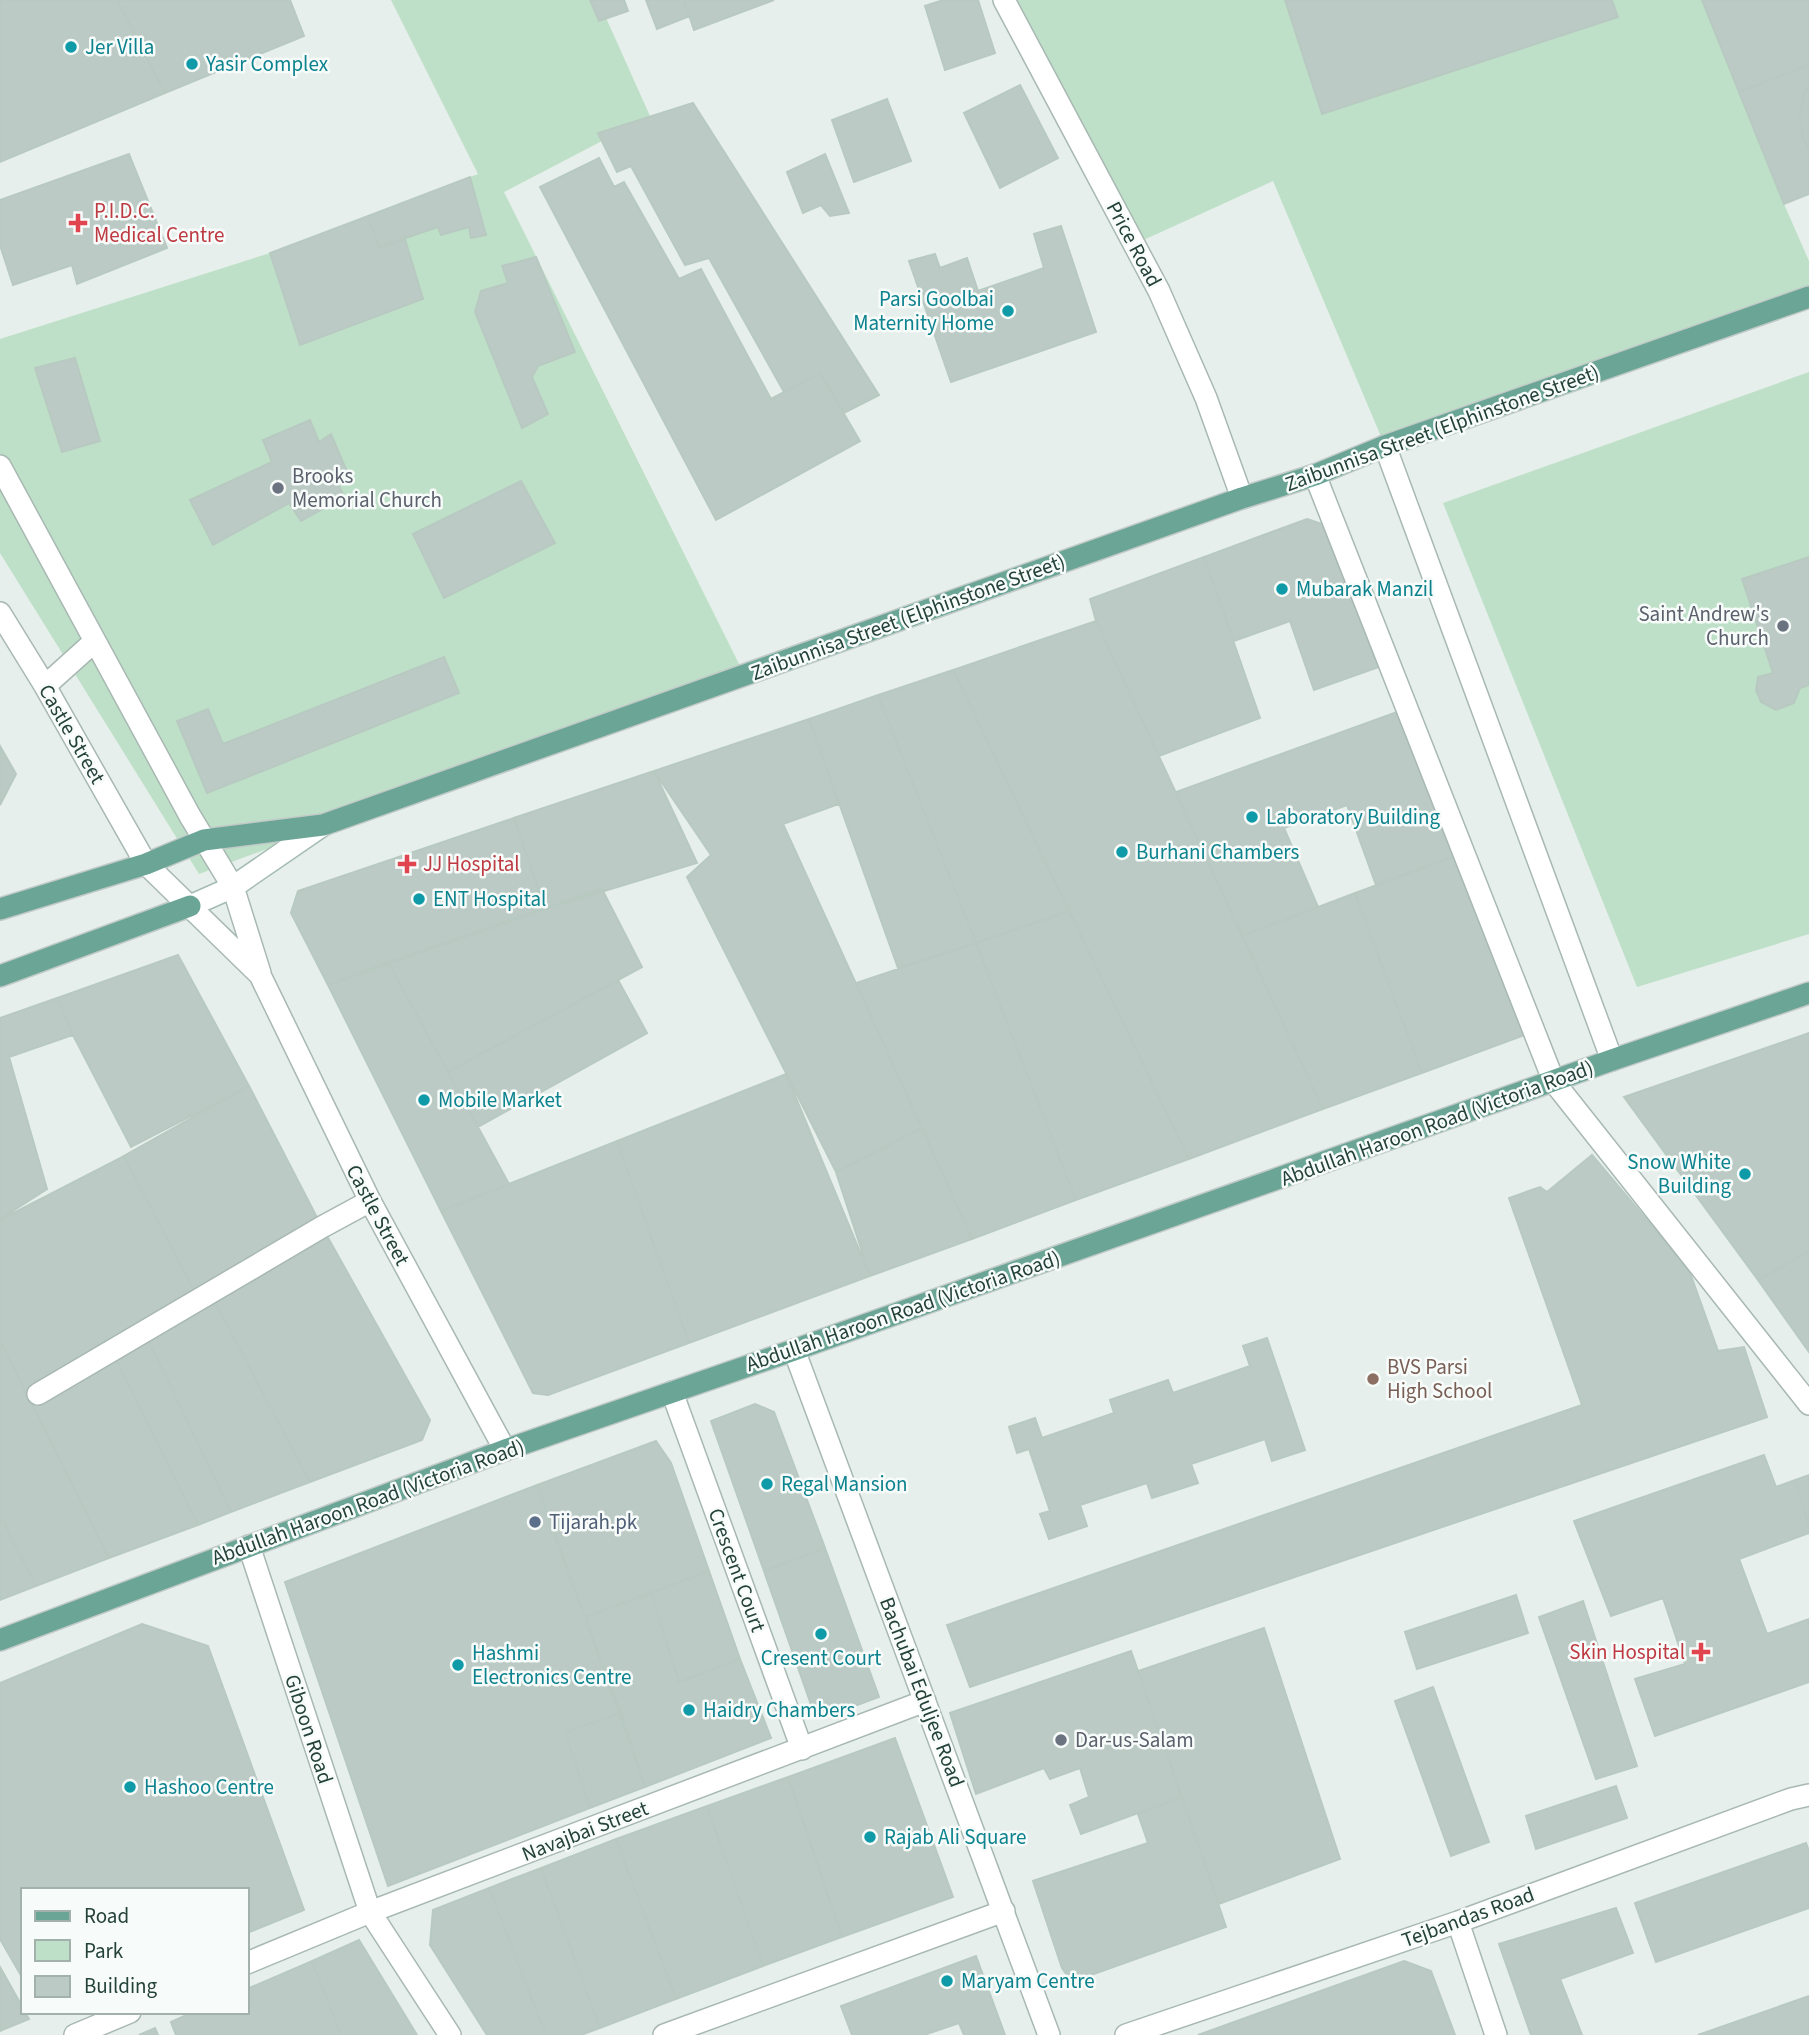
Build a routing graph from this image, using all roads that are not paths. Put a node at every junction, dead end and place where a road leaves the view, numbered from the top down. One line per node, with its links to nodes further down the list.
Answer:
1 (1004, 0): 6 (street, Price Road)
2 (1809, 297): 3 (main road, Zaibunnisa Street (Elphinstone Street))
3 (1385, 446): 5 (main road, Zaibunnisa Street (Elphinstone Street)); 19 (street)
4 (0, 466): 8 (street, Castle Street)
5 (1315, 475): 6 (main road, Zaibunnisa Street (Elphinstone Street)); 20 (street)
6 (1242, 498): 10 (main road, Zaibunnisa Street (Elphinstone Street))
7 (0, 613): 9 (street, Castle Street)
8 (95, 641): 9 (street); 11 (street, Castle Street)
9 (45, 686): 12 (street, Castle Street)
10 (323, 825): 11 (main road, Zaibunnisa Street (Elphinstone Street)); 13 (street)
11 (204, 840): 12 (main road, Zaibunnisa Street (Elphinstone Street)); 13 (street, Castle Street)
12 (146, 864): 14 (street, Castle Street); 15 (main road, Zaibunnisa Street (Elphinstone Street))
13 (233, 887): 14 (street); 16 (street, Castle Street)
14 (190, 906): 16 (street, Castle Street); 17 (main road)
15 (0, 909)
16 (260, 975): 21 (street, Castle Street)
17 (0, 976)
18 (1809, 993): 19 (main road, Abdullah Haroon Road (Victoria Road))
19 (1612, 1060): 20 (main road, Abdullah Haroon Road (Victoria Road))
20 (1554, 1082): 22 (main road, Abdullah Haroon Road (Victoria Road)); 25 (street)
21 (370, 1202): 24 (street); 26 (street, Castle Street)
22 (794, 1350): 23 (main road, Abdullah Haroon Road (Victoria Road)); 29 (street, Bachubai Eduljee Road)
23 (672, 1392): 26 (main road, Abdullah Haroon Road (Victoria Road)); 30 (street, Crescent Court)
24 (38, 1394)
25 (1809, 1404)
26 (505, 1450): 27 (main road, Abdullah Haroon Road (Victoria Road))
27 (249, 1546): 28 (main road, Abdullah Haroon Road (Victoria Road)); 33 (street, Giboon Road)
28 (0, 1640)
29 (925, 1701): 30 (street, Navajbai Street); 32 (street, Bachubai Eduljee Road)
30 (802, 1749): 33 (street, Navajbai Street)
31 (1809, 1796): 34 (street, Tejbandas Road)
32 (1004, 1911): 39 (street); 40 (street, Bachubai Eduljee Road)
33 (370, 1912): 35 (street, Navajbai Street); 38 (street, Giboon Road)
34 (1458, 1922): 41 (street, Tejbandas Road); 42 (street)
35 (248, 1963)
36 (125, 2014): 37 (street)
37 (75, 2035)
38 (450, 2035)
39 (664, 2035)
40 (1049, 2035)
41 (1126, 2035)
42 (1496, 2035)

